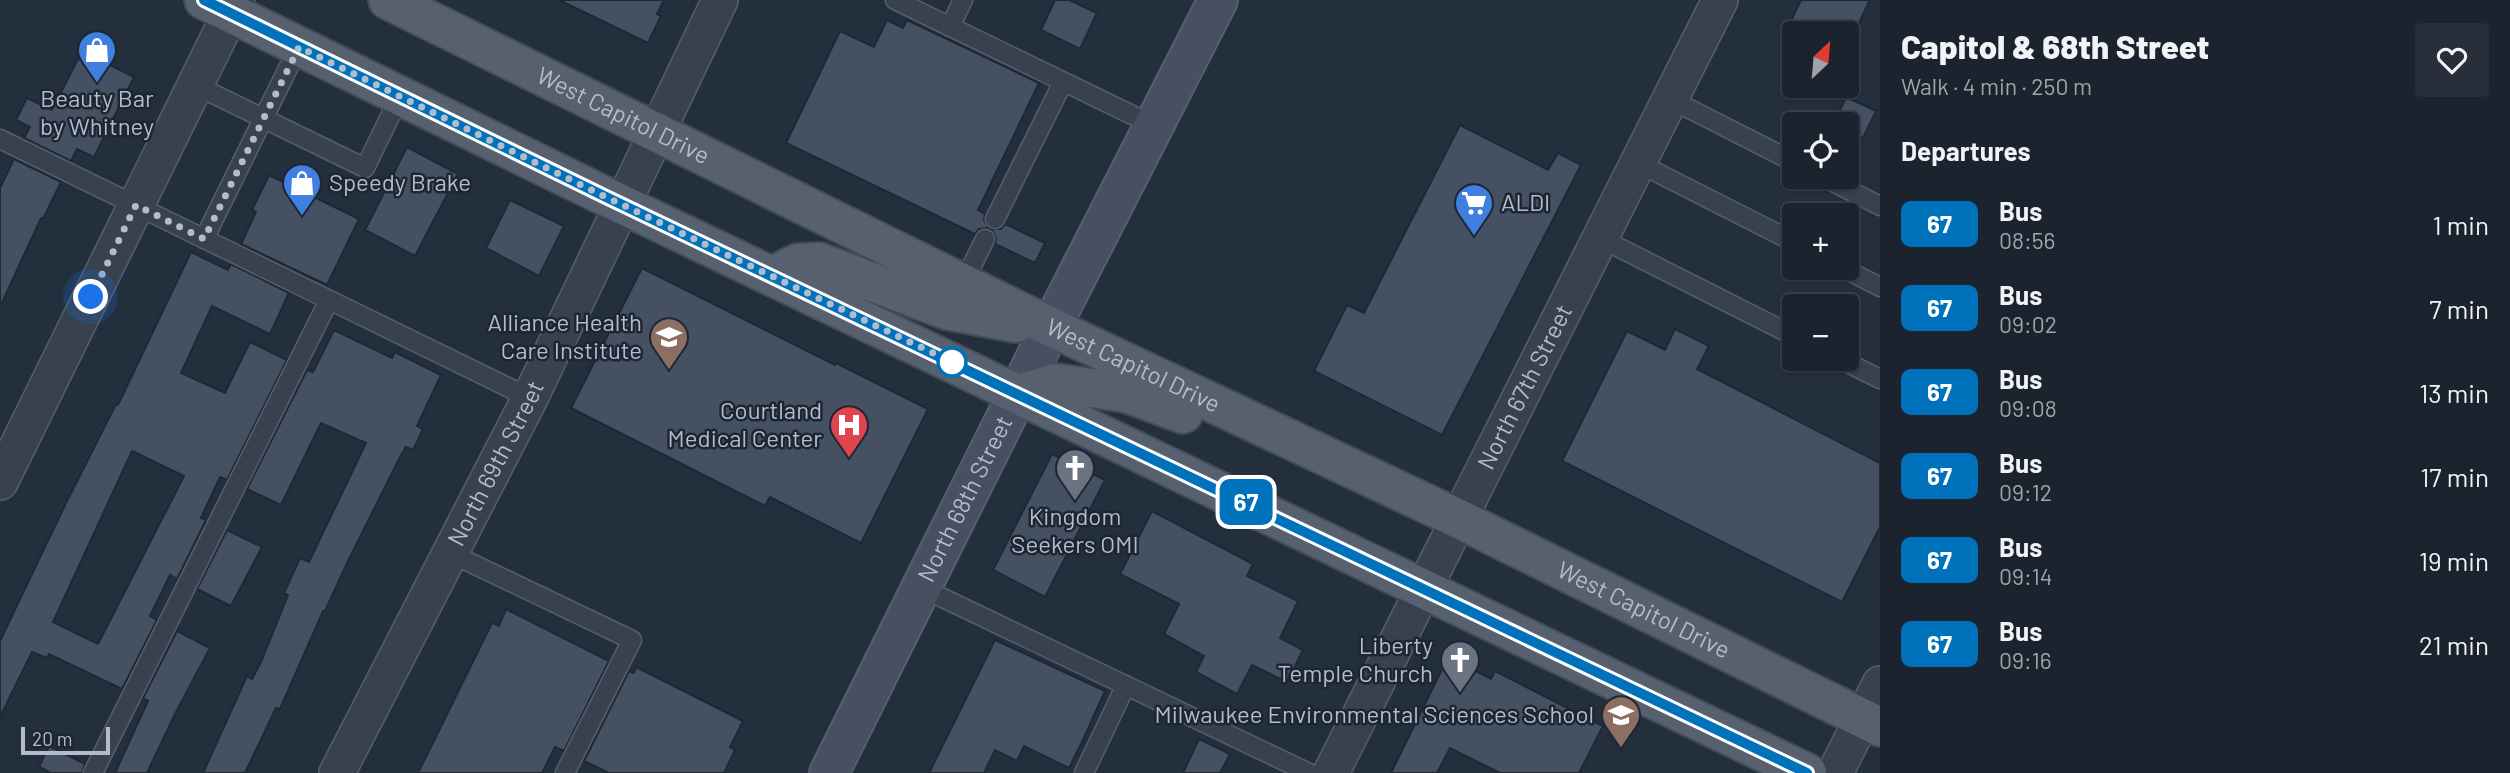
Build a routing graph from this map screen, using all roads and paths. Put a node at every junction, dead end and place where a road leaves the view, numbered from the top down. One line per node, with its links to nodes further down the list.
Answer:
1 (388, 0): 16 (main road, West Capitol Drive)
2 (720, 0): 16 (street, North 69th Street)
3 (895, 0): 8 (lane)
4 (963, 0): 8 (lane)
5 (1218, 0): 15 (street, North 68th Street)
6 (1720, 0): 13 (street, North 67th Street)
7 (224, 4): 9 (main road); 11 (street)
8 (950, 27): 10 (lane)
9 (299, 47): 12 (main road); 14 (lane)
10 (1063, 82): 15 (lane); 24 (lane)
11 (195, 85): 14 (lane); 21 (street)
12 (400, 96): 14 (lane); 22 (main road)
13 (1670, 99): 18 (lane); 19 (street, North 67th Street)
14 (263, 119): 27 (lane)
15 (1155, 127): 34 (street, North 68th Street)
16 (656, 133): 22 (street, North 69th Street); 31 (main road, West Capitol Drive)
17 (0, 139): 21 (lane)
18 (1782, 156)
19 (1638, 163): 25 (lane); 26 (street, North 67th Street)
20 (1847, 189): 23 (lane)
21 (136, 205): 27 (lane); 41 (street)
22 (623, 205): 29 (main road); 39 (street, North 69th Street)
23 (1880, 205)
24 (995, 219)
25 (1782, 236)
26 (1600, 238): 35 (lane); 42 (street, North 67th Street)
27 (204, 239): 33 (lane)
28 (985, 239): 31 (lane)
29 (772, 276): 34 (main road); 38 (main road)
30 (1859, 276): 32 (lane)
31 (963, 284): 34 (main road, West Capitol Drive)
32 (1880, 287)
33 (329, 300): 39 (lane); 49 (lane)
34 (1051, 327): 38 (street, North 68th Street); 40 (main road, West Capitol Drive)
35 (1782, 330)
36 (1859, 368): 37 (lane)
37 (1880, 379)
38 (1019, 394): 40 (main road); 44 (street, North 68th Street); 45 (main road)
39 (530, 398): 43 (street, North 69th Street)
40 (1250, 420): 42 (main road, West Capitol Drive)
41 (0, 482)
42 (1459, 519): 45 (street, North 67th Street); 48 (main road, West Capitol Drive)
43 (450, 553): 50 (street, North 69th Street); 51 (lane)
44 (922, 588): 47 (lane); 52 (street, North 68th Street)
45 (1425, 588): 55 (street, North 67th Street); 56 (main road)
46 (1880, 684): 48 (street)
47 (1126, 685): 53 (lane); 54 (lane)
48 (1871, 723): 57 (street)
49 (93, 773)
50 (337, 773)
51 (565, 773)
52 (829, 773)
53 (1084, 773)
54 (1309, 773)
55 (1331, 773)
56 (1807, 773)
57 (1835, 773)

